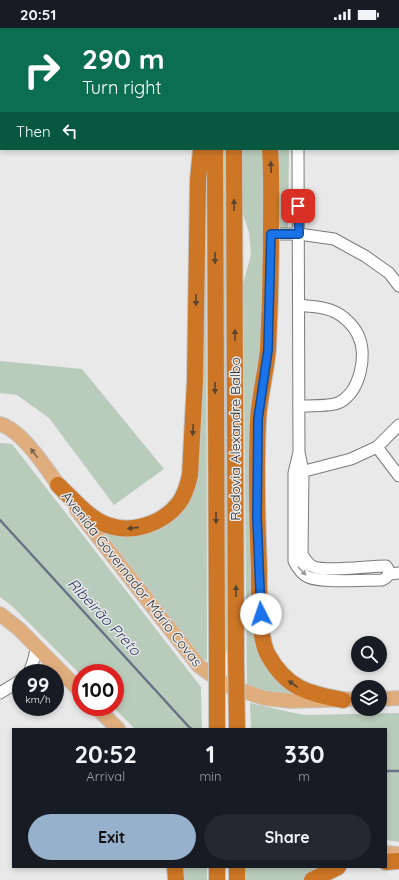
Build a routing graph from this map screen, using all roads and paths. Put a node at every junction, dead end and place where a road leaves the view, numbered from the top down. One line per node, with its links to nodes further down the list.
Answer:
1 (201, 150): 16 (highway, one-way to 16)
2 (215, 150): 31 (highway, Rodovia Alexandre Balbo, one-way to 31, bridge)
3 (234, 150): 32 (highway, Rodovia Alexandre Balbo, one-way to 3, bridge)
4 (270, 150): 6 (highway, one-way to 4)
5 (298, 150): 7 (street)
6 (271, 234): 7 (street); 28 (highway, one-way to 6)
7 (299, 234): 8 (street); 9 (street)
8 (399, 286)
9 (299, 305): 10 (street); 10 (street)
10 (299, 406): 14 (street)
11 (0, 424): 16 (main road, Avenida Governador Mário Covas, one-way to 11)
12 (399, 425): 13 (street)
13 (377, 447): 14 (street); 15 (street)
14 (299, 472): 17 (street)
15 (399, 476)
16 (58, 485): 28 (main road, Avenida Governador Mário Covas)
17 (394, 573)
18 (0, 614): 19 (main road)
19 (37, 646): 20 (street); 21 (main road)
20 (32, 664)
21 (50, 664)
22 (12, 686): 23 (street)
23 (0, 693)
24 (12, 694): 27 (street)
25 (399, 698): 26 (main road)
26 (387, 699)
27 (0, 700)
28 (350, 700)
29 (105, 716): 30 (main road)
30 (117, 728)
31 (217, 728)
32 (237, 728)
33 (387, 853): 34 (main road)
34 (399, 854)
35 (399, 861): 36 (highway)
36 (387, 862)
37 (175, 868): 41 (highway)
38 (217, 868): 42 (highway)
39 (237, 868): 43 (highway)
40 (336, 868): 44 (highway)
41 (176, 880)
42 (217, 880)
43 (237, 880)
44 (312, 880)

